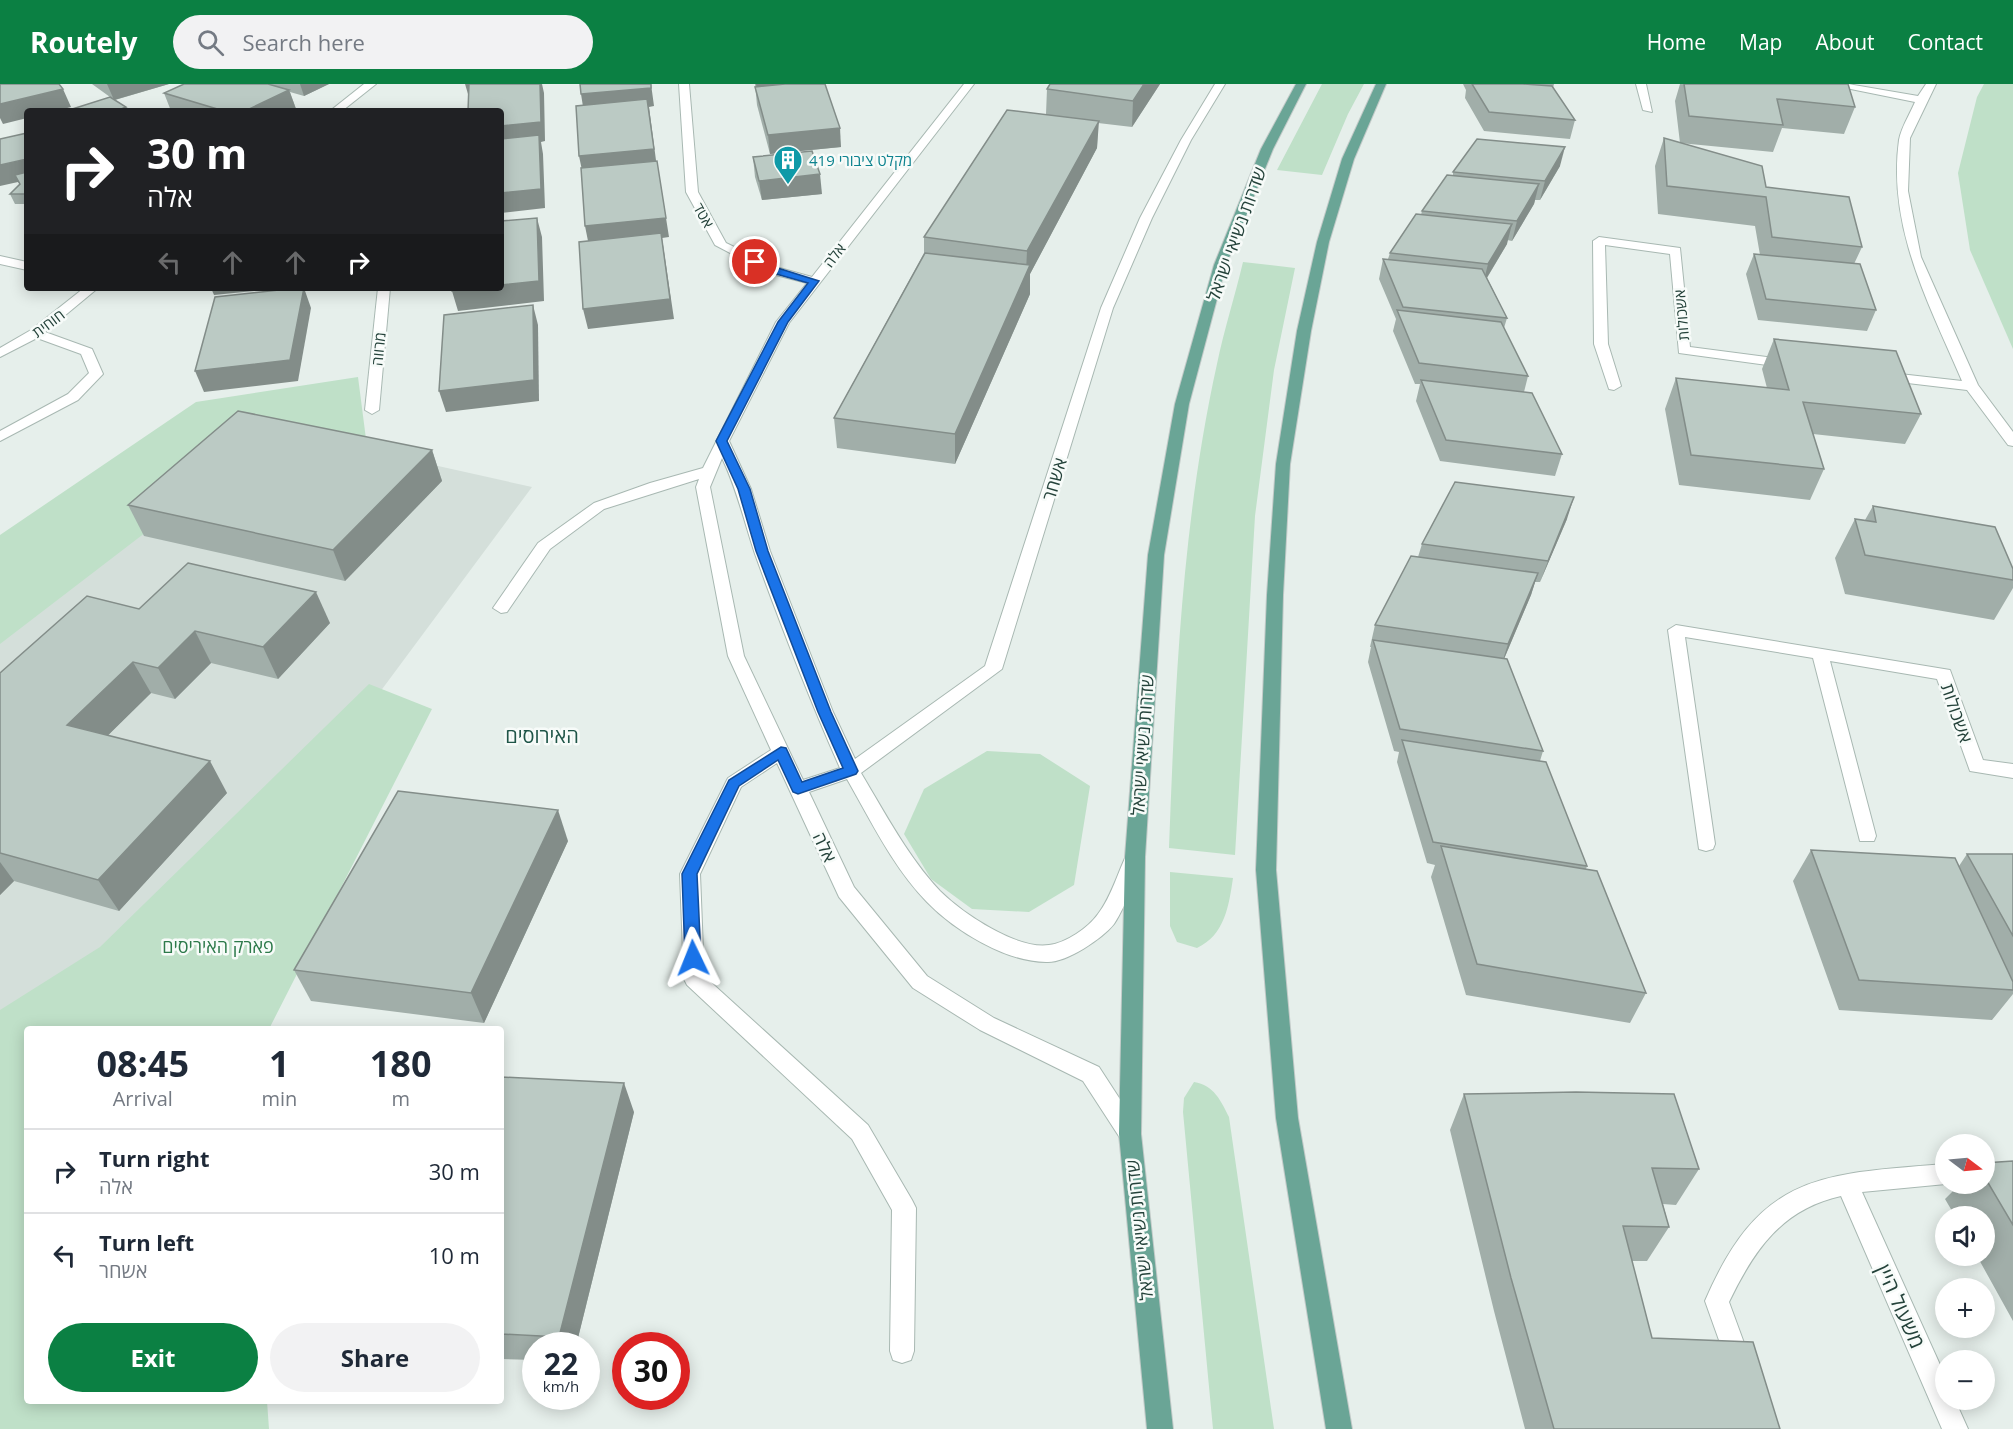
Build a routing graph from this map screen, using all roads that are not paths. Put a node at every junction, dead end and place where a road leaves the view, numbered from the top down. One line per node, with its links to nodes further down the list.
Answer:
1 (371, 84): 11 (street)
2 (684, 84): 15 (street, אטד)
3 (969, 84): 15 (street, אלה)
4 (1220, 84): 32 (street, אשחר)
5 (1301, 84): 37 (main road, שדרות נשיאי ישראל)
6 (1381, 84): 44 (main road)
7 (1641, 84): 12 (street)
8 (1831, 84): 10 (street)
9 (1931, 84): 10 (street)
10 (1921, 100): 23 (street)
11 (339, 108)
12 (1648, 110)
13 (0, 260): 14 (street)
14 (24, 265)
15 (814, 281): 26 (street, אלה)
16 (89, 291): 18 (street, חוחית)
17 (384, 291): 24 (street, מרווה)
18 (36, 333): 19 (street, חוחית); 25 (street)
19 (0, 353)
20 (1807, 366): 22 (street, אשכולות)
21 (1865, 374): 23 (street)
22 (1614, 386)
23 (1971, 386): 27 (street)
24 (372, 410)
25 (0, 437)
26 (722, 441): 28 (street, אלה); 32 (street)
27 (2013, 441)
28 (710, 471): 29 (street); 31 (street, אלה)
29 (501, 608)
30 (1820, 654): 33 (street, אשכולות); 35 (street); 36 (street, אשכולות)
31 (781, 752): 34 (street, אלה); 41 (street)
32 (851, 771): 34 (street, אשחר); 37 (street)
33 (2013, 771)
34 (798, 789): 38 (street, אלה)
35 (1867, 836)
36 (1706, 844)
37 (1135, 857): 38 (main road, שדרות נשיאי ישראל)
38 (1130, 1134): 43 (main road, שדרות נשיאי ישראל)
39 (1935, 1174): 40 (street)
40 (1847, 1184): 42 (street); 45 (street, משעול היין)
41 (902, 1351)
42 (1748, 1386)
43 (1160, 1429)
44 (1339, 1429)
45 (1955, 1429)

